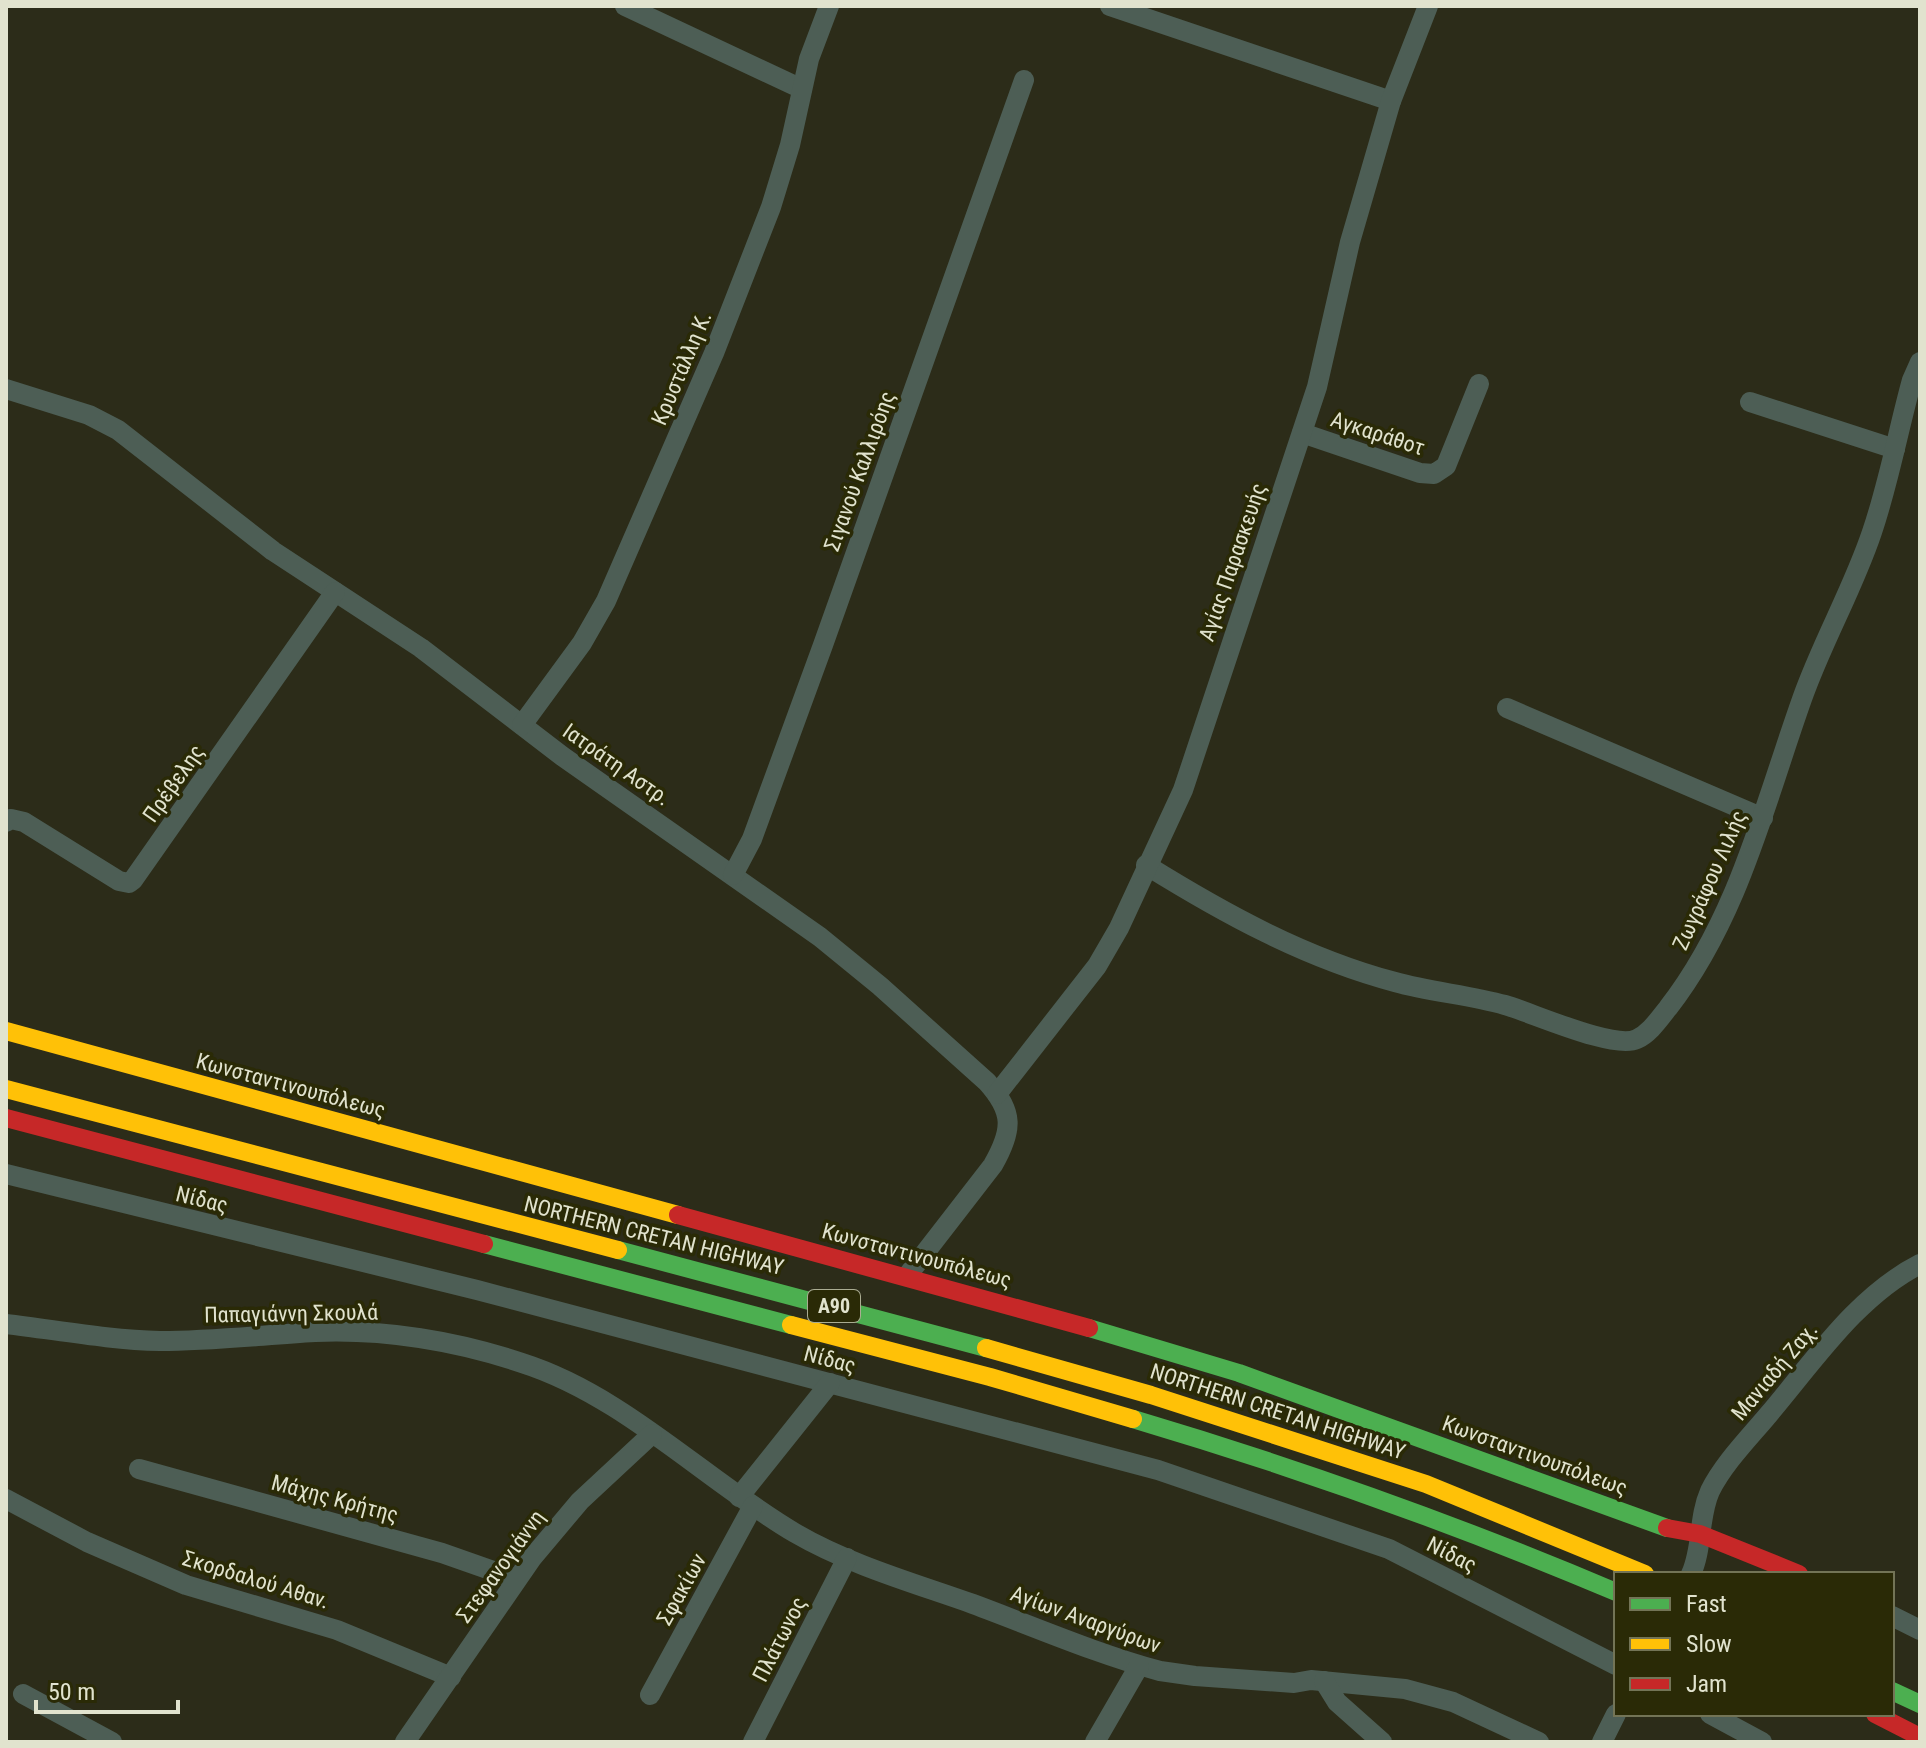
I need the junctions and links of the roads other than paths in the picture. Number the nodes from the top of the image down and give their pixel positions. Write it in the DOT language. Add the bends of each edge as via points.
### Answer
graph roads {
  1 [pos="625,6"];
  2 [pos="829,6"];
  3 [pos="1110,6"];
  4 [pos="1428,6"];
  5 [pos="1024,80"];
  6 [pos="802,89"];
  7 [pos="1391,101"];
  8 [pos="1920,362"];
  9 [pos="1479,384"];
  10 [pos="6,389"];
  11 [pos="1750,402"];
  12 [pos="1302,433"];
  13 [pos="1895,449"];
  14 [pos="335,592"];
  15 [pos="1507,708"];
  16 [pos="522,725"];
  17 [pos="1763,818"];
  18 [pos="6,822"];
  19 [pos="1146,865"];
  20 [pos="733,875"];
  21 [pos="6,1031"];
  22 [pos="6,1089"];
  23 [pos="997,1094"];
  24 [pos="6,1118"];
  25 [pos="6,1174"];
  26 [pos="1920,1264"];
  27 [pos="907,1276"];
  28 [pos="6,1324"];
  29 [pos="830,1383"];
  30 [pos="652,1434"];
  31 [pos="139,1469"];
  32 [pos="6,1499"];
  33 [pos="746,1502"];
  34 [pos="1700,1534"];
  35 [pos="847,1558"];
  36 [pos="1640,1572"];
  37 [pos="1692,1572"];
  38 [pos="1794,1572"];
  39 [pos="516,1579"];
  40 [pos="1614,1591"];
  41 [pos="1894,1617"];
  42 [pos="1920,1630"];
  43 [pos="1614,1664"];
  44 [pos="1139,1666"];
  45 [pos="451,1677"];
  46 [pos="1324,1681"];
  47 [pos="1894,1692"];
  48 [pos="23,1694"];
  49 [pos="650,1695"];
  50 [pos="1920,1704"];
  51 [pos="1615,1716"];
  52 [pos="1714,1716"];
  53 [pos="1879,1716"];
  54 [pos="1920,1737"];
  55 [pos="112,1742"];
  56 [pos="405,1742"];
  57 [pos="753,1742"];
  58 [pos="1095,1742"];
  59 [pos="1382,1742"];
  60 [pos="1539,1742"];
  61 [pos="1602,1742"];
  62 [pos="1762,1742"];
  1 -- 6 [label="street"];
  2 -- 6 [label="street, Κρυστάλλη Κ."];
  3 -- 7 [label="street"];
  4 -- 7 [label="street, Αγίας Παρασκευής"];
  5 -- 20 [label="street, Σιγανού Καλλιρόης" via="752,839"];
  6 -- 16 [label="street, Κρυστάλλη Κ." via="790,145 753,256 623,565 582,643"];
  7 -- 12 [label="street, Αγίας Παρασκευής"];
  8 -- 13 [label="street, Ζωγράφου Λιλής"];
  9 -- 12 [label="street, Αγκαράθοτ" via="1446,466 1434,474"];
  10 -- 14 [label="street, Ιατράτη Αστρ." via="89,415 118,430"];
  11 -- 13 [label="street"];
  12 -- 19 [label="street, Αγίας Παρασκευής" via="1183,790"];
  13 -- 17 [label="street, Ζωγράφου Λιλής" via="1873,531 1815,664"];
  14 -- 16 [label="street, Ιατράτη Αστρ." via="421,648"];
  14 -- 18 [label="street, Πρέβελης" via="129,883 112,878 24,822"];
  15 -- 17 [label="street"];
  16 -- 20 [label="street, Ιατράτη Αστρ."];
  17 -- 19 [label="street, Ζωγράφου Λιλής" via="1699,965 1650,1029 1628,1042 1504,1005 1347,968 1239,921"];
  19 -- 23 [label="street, Αγίας Παρασκευής" via="1097,966"];
  20 -- 23 [label="street, Ιατράτη Αστρ." via="858,968"];
  21 -- 27 [label="main road, Κωνσταντινουπόλεως"];
  22 -- 36 [label="main road, NORTHERN CRETAN HIGHWAY / Α90" via="892,1321 1151,1395 1426,1484"];
  23 -- 27 [label="street" via="1009,1113 1001,1151"];
  24 -- 40 [label="main road, Α90" via="990,1377 1264,1459"];
  25 -- 29 [label="street, Νίδας"];
  26 -- 34 [label="street, Μανιαδή Ζαχ." via="1847,1320 1730,1461 1711,1491"];
  27 -- 34 [label="main road, Κωνσταντινουπόλεως" via="1239,1373 1657,1526"];
  28 -- 30 [label="street, Παπαγιάννη Σκουλά" via="141,1340 316,1332 425,1340 546,1372"];
  29 -- 33 [label="street, Σφακίων"];
  29 -- 43 [label="street, Νίδας" via="1158,1470 1389,1549"];
  30 -- 33 [label="street, Αγίων Αναργύρων"];
  30 -- 39 [label="street, Στεφανογιάννη" via="580,1501"];
  31 -- 39 [label="street, Μάχης Κρήτης" via="442,1553"];
  32 -- 45 [label="street, Σκορδαλού Αθαν." via="186,1585 309,1620"];
  33 -- 35 [label="street, Αγίων Αναργύρων"];
  33 -- 49 [label="street, Σφακίων"];
  34 -- 37 [label="street, Μανιαδή Ζαχ."];
  34 -- 38 [label="main road, Κωνσταντινουπόλεως"];
  35 -- 44 [label="street, Αγίων Αναργύρων"];
  35 -- 57 [label="street, Πλάτωνος"];
  39 -- 45 [label="street, Στεφανογιάννη"];
  41 -- 42 [label="street"];
  44 -- 46 [label="street, Αγίων Αναργύρων" via="1195,1676"];
  44 -- 58 [label="street"];
  45 -- 56 [label="street, Στεφανογιάννη"];
  46 -- 59 [label="street" via="1337,1702"];
  46 -- 60 [label="street, Αγίων Αναργύρων" via="1429,1694"];
  47 -- 50 [label="main road"];
  48 -- 55 [label="street"];
  51 -- 61 [label="street"];
  52 -- 62 [label="street"];
  53 -- 54 [label="main road"];
}
